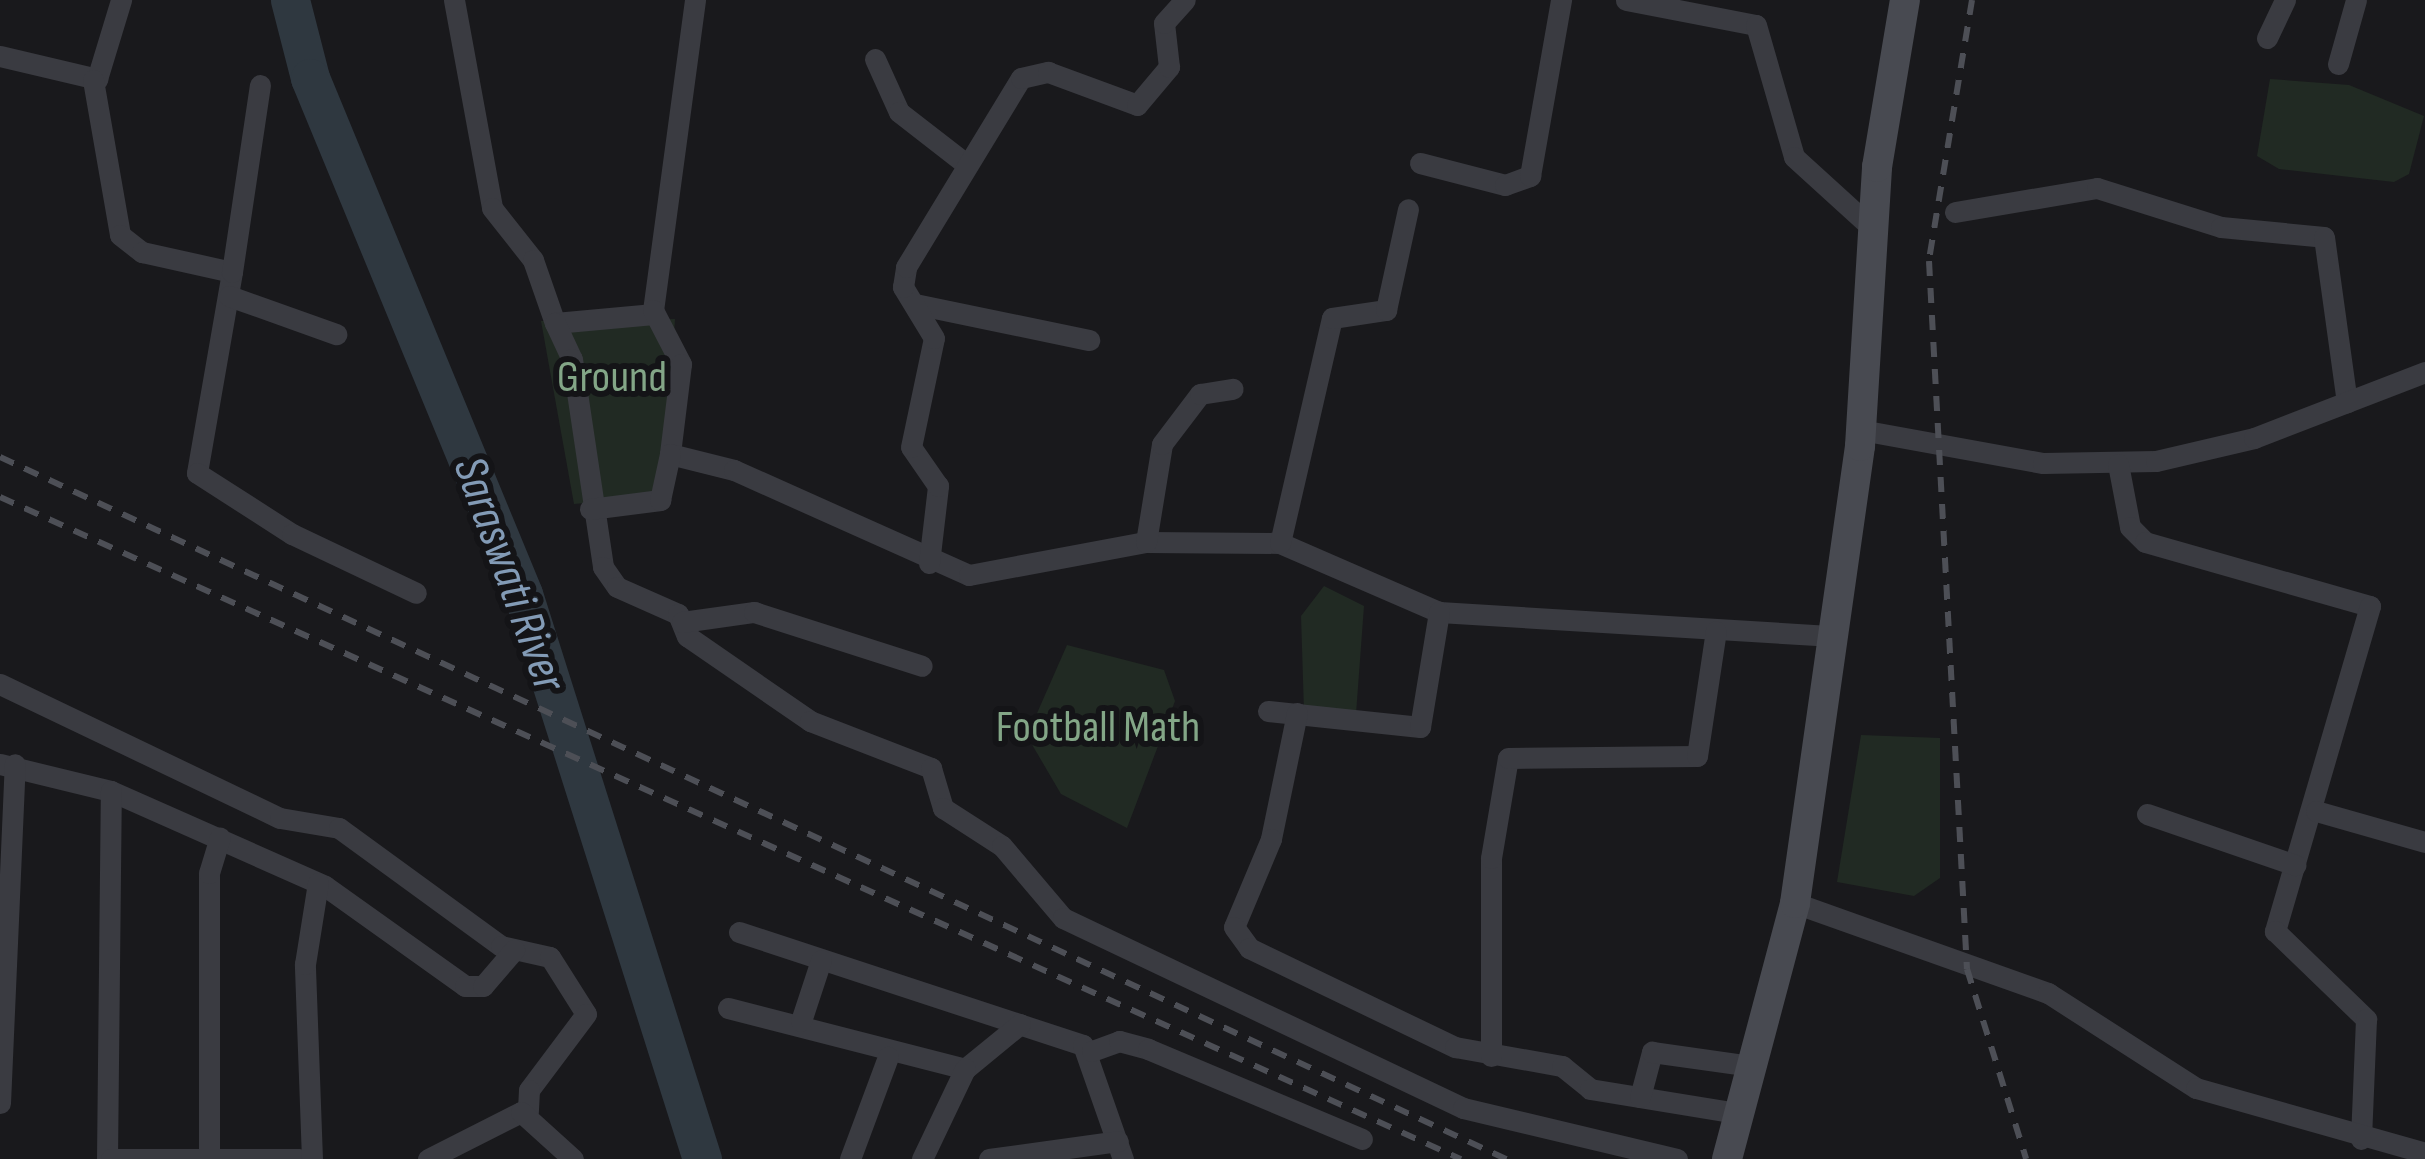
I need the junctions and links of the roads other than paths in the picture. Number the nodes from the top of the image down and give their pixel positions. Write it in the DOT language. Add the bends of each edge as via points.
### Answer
graph roads {
  1 [pos="121,0"];
  2 [pos="454,0"];
  3 [pos="695,0"];
  4 [pos="1185,0"];
  5 [pos="1562,0"];
  6 [pos="1626,0"];
  7 [pos="1905,0"];
  8 [pos="2285,0"];
  9 [pos="2356,0"];
  10 [pos="2266,38"];
  11 [pos="0,56"];
  12 [pos="875,59"];
  13 [pos="2338,64"];
  14 [pos="93,80"];
  15 [pos="260,85"];
  16 [pos="966,164"];
  17 [pos="1420,164"];
  18 [pos="1408,209"];
  19 [pos="1955,212"];
  20 [pos="1874,229"];
  21 [pos="232,272"];
  22 [pos="229,296"];
  23 [pos="915,304"];
  24 [pos="654,314"];
  25 [pos="555,322"];
  26 [pos="336,334"];
  27 [pos="1089,340"];
  28 [pos="2425,372"];
  29 [pos="1233,388"];
  30 [pos="2347,402"];
  31 [pos="1861,430"];
  32 [pos="670,454"];
  33 [pos="2118,464"];
  34 [pos="590,509"];
  35 [pos="1146,542"];
  36 [pos="1280,542"];
  37 [pos="928,563"];
  38 [pos="416,593"];
  39 [pos="1439,612"];
  40 [pos="682,622"];
  41 [pos="1716,632"];
  42 [pos="1829,636"];
  43 [pos="922,666"];
  44 [pos="0,684"];
  45 [pos="1268,711"];
  46 [pos="1298,713"];
  47 [pos="8,764"];
  48 [pos="111,791"];
  49 [pos="2316,811"];
  50 [pos="2147,814"];
  51 [pos="220,838"];
  52 [pos="2425,842"];
  53 [pos="2295,865"];
  54 [pos="318,883"];
  55 [pos="1795,903"];
  56 [pos="739,932"];
  57 [pos="6,936"];
  58 [pos="514,950"];
  59 [pos="821,959"];
  60 [pos="728,1009"];
  61 [pos="801,1021"];
  62 [pos="1020,1024"];
  63 [pos="1092,1051"];
  64 [pos="1492,1056"];
  65 [pos="888,1057"];
  66 [pos="1745,1065"];
  67 [pos="965,1069"];
  68 [pos="1640,1097"];
  69 [pos="0,1103"];
  70 [pos="528,1112"];
  71 [pos="1736,1113"];
  72 [pos="1362,1139"];
  73 [pos="2361,1139"];
  74 [pos="1120,1150"];
  75 [pos="2425,1153"];
  76 [pos="208,1156"];
  77 [pos="109,1159"];
  78 [pos="299,1159"];
  79 [pos="312,1159"];
  80 [pos="428,1159"];
  81 [pos="573,1159"];
  82 [pos="850,1159"];
  83 [pos="922,1159"];
  84 [pos="989,1159"];
  85 [pos="1677,1159"];
  86 [pos="1727,1159"];
  1 -- 14 [label="street" via="111,54"];
  2 -- 25 [label="street" via="492,208 532,260"];
  3 -- 24 [label="street"];
  4 -- 16 [label="street" via="1164,23 1169,67 1147,98 1125,106 1034,69"];
  5 -- 17 [label="street" via="1530,176 1505,185"];
  6 -- 20 [label="street" via="1756,25 1794,157"];
  7 -- 20 [label="main road"];
  8 -- 10 [label="street"];
  9 -- 13 [label="street"];
  11 -- 14 [label="street"];
  12 -- 16 [label="street" via="898,112"];
  14 -- 21 [label="street" via="124,241"];
  15 -- 21 [label="street"];
  16 -- 23 [label="street" via="907,267"];
  18 -- 36 [label="street" via="1386,310 1332,318"];
  19 -- 30 [label="street" via="2097,188 2221,227 2324,237"];
  20 -- 31 [label="main road"];
  21 -- 22 [label="street"];
  22 -- 26 [label="street"];
  22 -- 38 [label="street" via="197,473 292,534"];
  23 -- 27 [label="street"];
  23 -- 37 [label="street" via="935,347 911,447 939,491"];
  24 -- 25 [label="street"];
  24 -- 32 [label="street" via="681,364"];
  25 -- 34 [label="street" via="572,359"];
  28 -- 30 [label="street"];
  29 -- 35 [label="street" via="1200,394 1162,443"];
  30 -- 33 [label="street" via="2254,438"];
  31 -- 33 [label="street" via="2044,464"];
  31 -- 42 [label="main road"];
  32 -- 34 [label="street" via="663,498"];
  32 -- 37 [label="street" via="734,470"];
  33 -- 49 [label="street" via="2131,527 2145,542 2370,606"];
  34 -- 40 [label="street" via="610,580"];
  35 -- 36 [label="street"];
  35 -- 37 [label="street" via="986,577"];
  36 -- 39 [label="street"];
  39 -- 41 [label="street"];
  39 -- 46 [label="street" via="1420,727"];
  40 -- 43 [label="street" via="754,612"];
  40 -- 85 [label="street" via="809,721 931,769 943,808 1002,846 1063,918 1463,1108"];
  41 -- 42 [label="street"];
  41 -- 64 [label="street" via="1697,756 1508,758 1490,874"];
  42 -- 55 [label="main road"];
  44 -- 58 [label="street" via="280,818 339,828"];
  45 -- 46 [label="street"];
  46 -- 64 [label="street" via="1238,938 1391,1021"];
  47 -- 48 [label="street"];
  47 -- 57 [label="street"];
  48 -- 51 [label="street"];
  48 -- 77 [label="street"];
  49 -- 52 [label="street"];
  49 -- 53 [label="street"];
  50 -- 53 [label="street"];
  51 -- 54 [label="street"];
  51 -- 76 [label="street" via="208,873"];
  53 -- 73 [label="street" via="2275,931 2366,1019"];
  54 -- 58 [label="street" via="465,986 483,986"];
  54 -- 79 [label="street" via="305,964"];
  55 -- 66 [label="main road"];
  55 -- 73 [label="street" via="2048,992 2195,1088"];
  56 -- 59 [label="street"];
  57 -- 69 [label="street"];
  58 -- 70 [label="street" via="550,957 586,1014 529,1090"];
  59 -- 61 [label="street"];
  59 -- 62 [label="street"];
  60 -- 61 [label="street"];
  61 -- 65 [label="street"];
  62 -- 63 [label="street"];
  62 -- 67 [label="street"];
  63 -- 72 [label="street" via="1119,1041 1148,1049"];
  63 -- 74 [label="street"];
  64 -- 68 [label="street" via="1562,1066 1586,1087"];
  65 -- 67 [label="street"];
  65 -- 82 [label="street"];
  66 -- 68 [label="street" via="1652,1052"];
  66 -- 71 [label="main road"];
  67 -- 83 [label="street"];
  68 -- 71 [label="street"];
  70 -- 80 [label="street"];
  70 -- 81 [label="street"];
  71 -- 86 [label="main road"];
  73 -- 75 [label="street"];
  74 -- 84 [label="street"];
  76 -- 77 [label="street"];
  76 -- 78 [label="street"];
}
